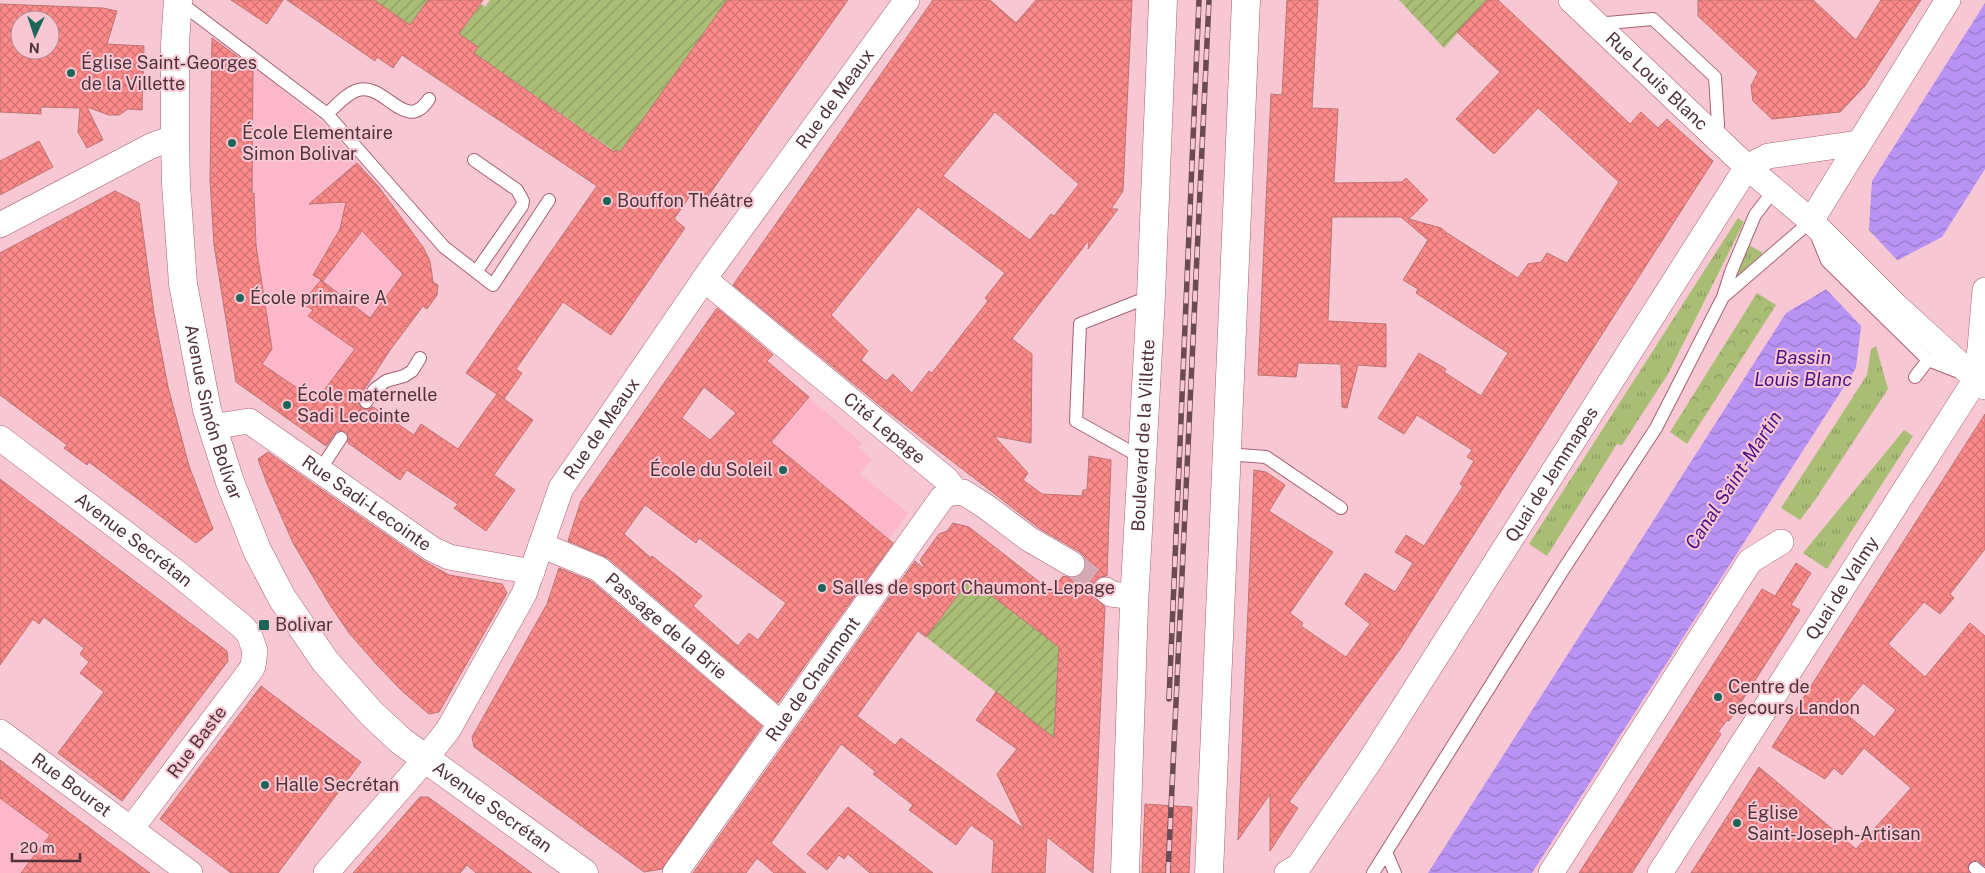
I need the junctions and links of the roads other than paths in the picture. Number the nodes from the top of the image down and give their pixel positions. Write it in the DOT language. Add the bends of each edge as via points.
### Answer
graph roads {
  1 [pos="178,0"];
  2 [pos="907,0"];
  3 [pos="1163,0"];
  4 [pos="1246,0"];
  5 [pos="1571,0"];
  6 [pos="1948,0"];
  7 [pos="1596,24"];
  8 [pos="429,100"];
  9 [pos="327,114"];
  10 [pos="175,137"];
  11 [pos="1716,137"];
  12 [pos="1858,143"];
  13 [pos="474,160"];
  14 [pos="1747,167"];
  15 [pos="1774,190"];
  16 [pos="549,200"];
  17 [pos="1811,221"];
  18 [pos="0,225"];
  19 [pos="476,272"];
  20 [pos="704,279"];
  21 [pos="1985,290"];
  22 [pos="1151,296"];
  23 [pos="1723,297"];
  24 [pos="1889,309"];
  25 [pos="420,358"];
  26 [pos="1928,360"];
  27 [pos="1915,377"];
  28 [pos="1980,383"];
  29 [pos="366,402"];
  30 [pos="212,427"];
  31 [pos="0,438"];
  32 [pos="341,438"];
  33 [pos="1226,454"];
  34 [pos="1142,458"];
  35 [pos="320,470"];
  36 [pos="956,492"];
  37 [pos="1341,508"];
  38 [pos="1781,542"];
  39 [pos="541,545"];
  40 [pos="1072,564"];
  41 [pos="532,572"];
  42 [pos="1106,590"];
  43 [pos="1135,597"];
  44 [pos="255,651"];
  45 [pos="781,724"];
  46 [pos="0,732"];
  47 [pos="425,758"];
  48 [pos="131,829"];
  49 [pos="1386,852"];
  50 [pos="190,873"];
  51 [pos="326,873"];
  52 [pos="584,873"];
  53 [pos="676,873"];
  54 [pos="1125,873"];
  55 [pos="1209,873"];
  56 [pos="1287,873"];
  57 [pos="1373,873"];
  58 [pos="1395,873"];
  59 [pos="1551,873"];
  60 [pos="1660,873"];
  1 -- 9 [label="lane"];
  1 -- 10 [label="main road, Avenue Simón Bolívar" via="174,44"];
  2 -- 20 [label="street, Rue de Meaux"];
  3 -- 22 [label="main road, Boulevard de la Villette"];
  4 -- 33 [label="main road"];
  5 -- 7 [label="street, Rue Louis Blanc"];
  6 -- 12 [label="street"];
  7 -- 11 [label="street, Rue Louis Blanc"];
  7 -- 11 [label="lane, Rue Louis Blanc" via="1653,18 1715,77"];
  8 -- 9 [label="lane" via="424,108 408,112 375,93 358,90"];
  9 -- 19 [label="lane" via="444,247"];
  10 -- 18 [label="street" via="151,146"];
  10 -- 30 [label="main road, Avenue Simón Bolívar" via="183,284"];
  11 -- 14 [label="street, Rue Louis Blanc"];
  12 -- 14 [label="street" via="1768,156"];
  12 -- 17 [label="street"];
  13 -- 19 [label="lane" via="517,190 523,201"];
  14 -- 15 [label="street, Rue Louis Blanc"];
  14 -- 56 [label="street, Quai de Jemmapes" via="1371,759 1299,866"];
  15 -- 17 [label="street, Rue Louis Blanc"];
  15 -- 23 [label="lane" via="1755,215"];
  16 -- 19 [label="lane" via="493,284"];
  17 -- 23 [label="lane"];
  17 -- 24 [label="street, Rue Louis Blanc" via="1832,254"];
  20 -- 36 [label="street, Cité Lepage" via="947,480"];
  20 -- 39 [label="street, Rue de Meaux" via="561,488"];
  21 -- 28 [label="street, Quai de Valmy"];
  22 -- 34 [label="main road, Boulevard de la Villette"];
  22 -- 34 [label="lane" via="1080,324 1076,420"];
  23 -- 49 [label="lane" via="1656,428"];
  24 -- 26 [label="lane"];
  24 -- 28 [label="street"];
  25 -- 29 [label="lane" via="412,371 386,381"];
  26 -- 27 [label="lane"];
  26 -- 28 [label="lane"];
  28 -- 60 [label="street, Quai de Valmy"];
  30 -- 35 [label="street, Rue Sadi-Lecointe" via="249,421"];
  30 -- 47 [label="main road, Avenue Simón Bolívar" via="257,550 282,598 325,661 350,690 401,741"];
  31 -- 44 [label="street, Avenue Secrétan" via="243,627"];
  32 -- 35 [label="lane"];
  33 -- 37 [label="lane" via="1266,457"];
  33 -- 55 [label="main road"];
  34 -- 43 [label="main road, Boulevard de la Villette"];
  35 -- 41 [label="street, Rue Sadi-Lecointe" via="432,549 449,556"];
  36 -- 40 [label="street, Cité Lepage" via="963,492 1029,539"];
  36 -- 45 [label="street, Rue de Chaumont" via="942,498"];
  38 -- 59 [label="street" via="1750,561"];
  39 -- 41 [label="street, Rue de Meaux"];
  39 -- 45 [label="street, Passage de la Brie" via="599,569"];
  41 -- 47 [label="street, Rue de Meaux" via="524,594 448,730"];
  42 -- 43 [label="street" via="1111,594"];
  43 -- 54 [label="main road, Boulevard de la Villette"];
  44 -- 48 [label="street, Rue Baste" via="248,674"];
  45 -- 53 [label="street, Rue de Chaumont"];
  46 -- 48 [label="street, Rue Bouret"];
  47 -- 51 [label="street, Rue de Meaux"];
  47 -- 52 [label="main road, Avenue Secrétan"];
  48 -- 50 [label="street, Rue Bouret"];
  49 -- 57 [label="lane"];
  49 -- 58 [label="lane"];
}
